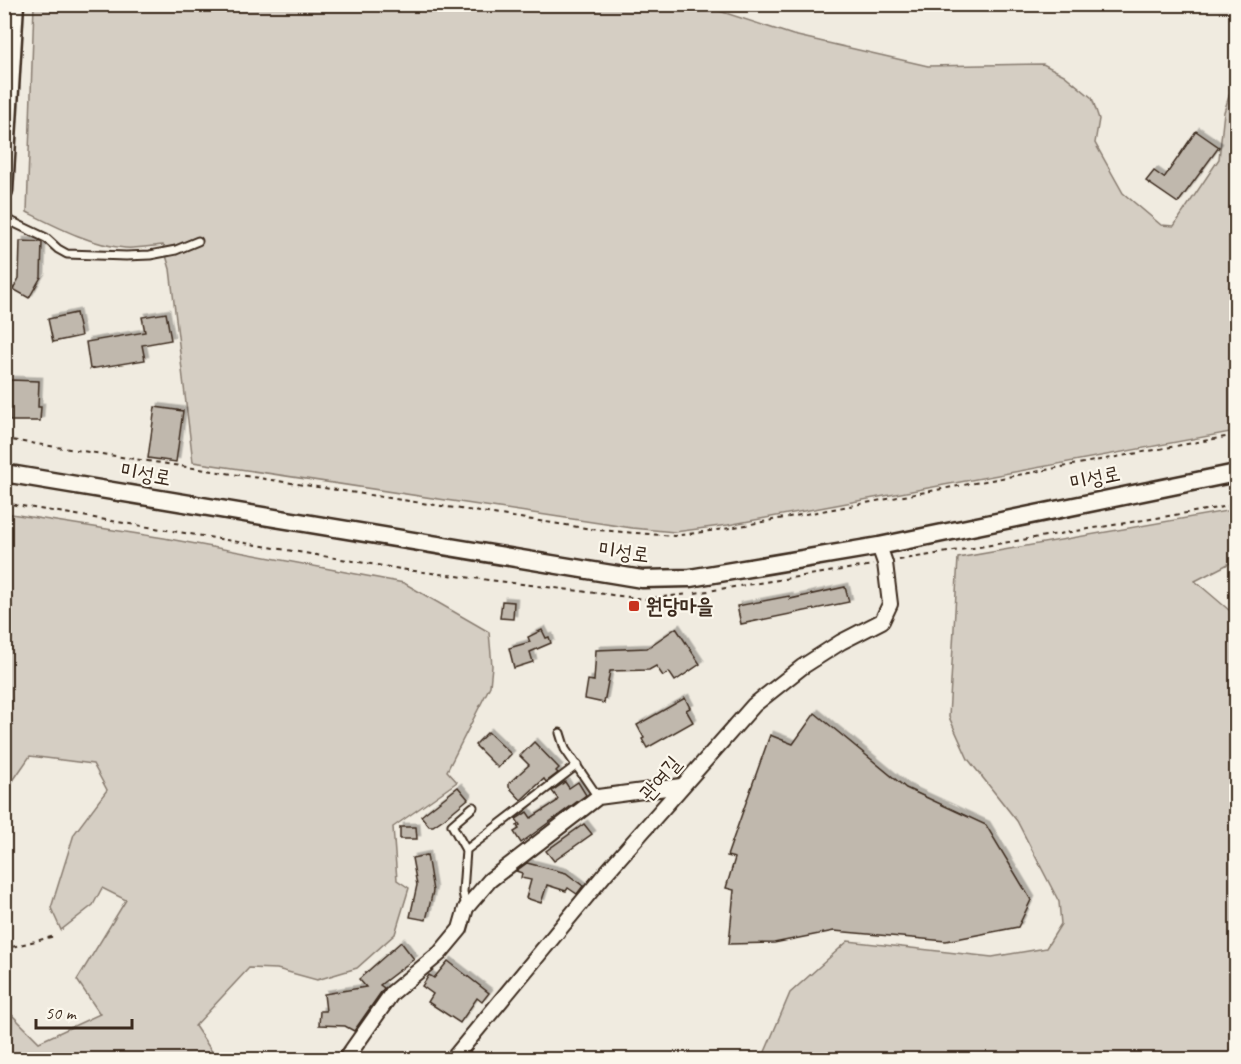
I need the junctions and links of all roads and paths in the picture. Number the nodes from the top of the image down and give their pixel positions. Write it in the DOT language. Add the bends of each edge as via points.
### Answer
graph roads {
  1 [pos="11,14"];
  2 [pos="4,191"];
  3 [pos="4,218"];
  4 [pos="198,241"];
  5 [pos="1236,435"];
  6 [pos="4,438"];
  7 [pos="4,473"];
  8 [pos="1236,473"];
  9 [pos="4,503"];
  10 [pos="1236,505"];
  11 [pos="879,546"];
  12 [pos="885,563"];
  13 [pos="560,733"];
  14 [pos="577,765"];
  15 [pos="681,786"];
  16 [pos="598,797"];
  17 [pos="473,807"];
  18 [pos="466,850"];
  19 [pos="466,908"];
  20 [pos="55,936"];
  21 [pos="4,949"];
  22 [pos="345,1059"];
  23 [pos="452,1059"];
  1 -- 2 [label="street"];
  3 -- 4 [label="lane" via="46,238 67,254 150,255"];
  5 -- 6 [label="path" via="674,536 598,530"];
  7 -- 11 [label="street, 미성로" via="642,579 690,578"];
  8 -- 11 [label="street, 미성로"];
  9 -- 12 [label="path" via="407,570 645,599"];
  10 -- 12 [label="path"];
  11 -- 12 [label="street, 관여길"];
  12 -- 15 [label="street, 관여길" via="890,604 882,621 802,667 754,705"];
  13 -- 14 [label="lane" via="565,749"];
  14 -- 16 [label="lane"];
  14 -- 18 [label="lane"];
  15 -- 16 [label="street"];
  15 -- 23 [label="street, 관여길"];
  16 -- 19 [label="street" via="490,880"];
  17 -- 18 [label="lane" via="452,825"];
  18 -- 19 [label="lane"];
  19 -- 22 [label="street" via="460,929 440,953 392,993"];
  20 -- 21 [label="path"];
}
